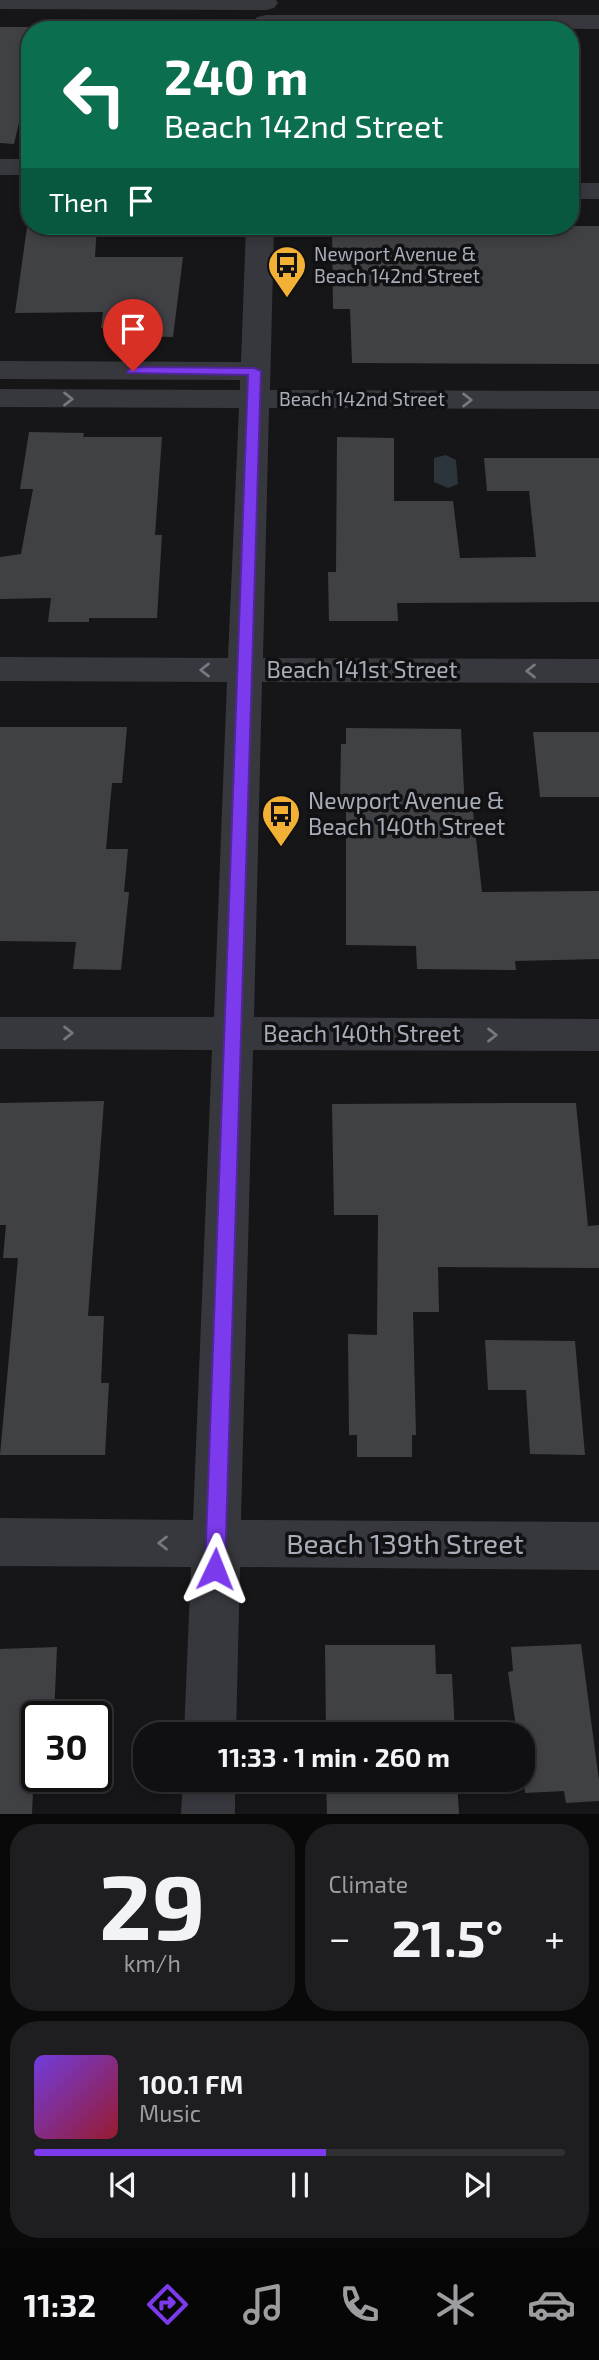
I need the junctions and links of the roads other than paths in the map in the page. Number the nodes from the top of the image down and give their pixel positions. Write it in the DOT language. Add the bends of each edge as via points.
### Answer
graph roads {
  1 [pos="0,2"];
  2 [pos="266,14"];
  3 [pos="557,21"];
  4 [pos="579,22"];
  5 [pos="599,22"];
  6 [pos="0,167"];
  7 [pos="21,167"];
  8 [pos="579,191"];
  9 [pos="599,191"];
  10 [pos="260,235"];
  11 [pos="0,370"];
  12 [pos="254,385"];
  13 [pos="0,398"];
  14 [pos="599,400"];
  15 [pos="0,669"];
  16 [pos="245,670"];
  17 [pos="599,671"];
  18 [pos="0,1033"];
  19 [pos="232,1033"];
  20 [pos="599,1035"];
  21 [pos="0,1542"];
  22 [pos="216,1543"];
  23 [pos="599,1546"];
  24 [pos="210,1722"];
  25 [pos="209,1792"];
  26 [pos="208,1814"];
  1 -- 2 [label="street"];
  2 -- 3 [label="street"];
  4 -- 5 [label="street"];
  6 -- 7 [label="street"];
  8 -- 9 [label="street"];
  10 -- 12 [label="street"];
  11 -- 12 [label="street, Beach 142nd Street"];
  13 -- 12 [label="street, Beach 142nd Street, one-way"];
  12 -- 14 [label="street, Beach 142nd Street, one-way"];
  12 -- 16 [label="street"];
  16 -- 15 [label="street, Beach 141st Street, one-way"];
  17 -- 16 [label="street, Beach 141st Street, one-way"];
  16 -- 19 [label="street"];
  18 -- 19 [label="street, Beach 140th Street, one-way"];
  19 -- 20 [label="street, Beach 140th Street, one-way"];
  19 -- 22 [label="street"];
  22 -- 21 [label="street, Beach 139th Street, one-way"];
  22 -- 23 [label="street, Beach 139th Street"];
  22 -- 24 [label="street"];
  25 -- 26 [label="street"];
}
